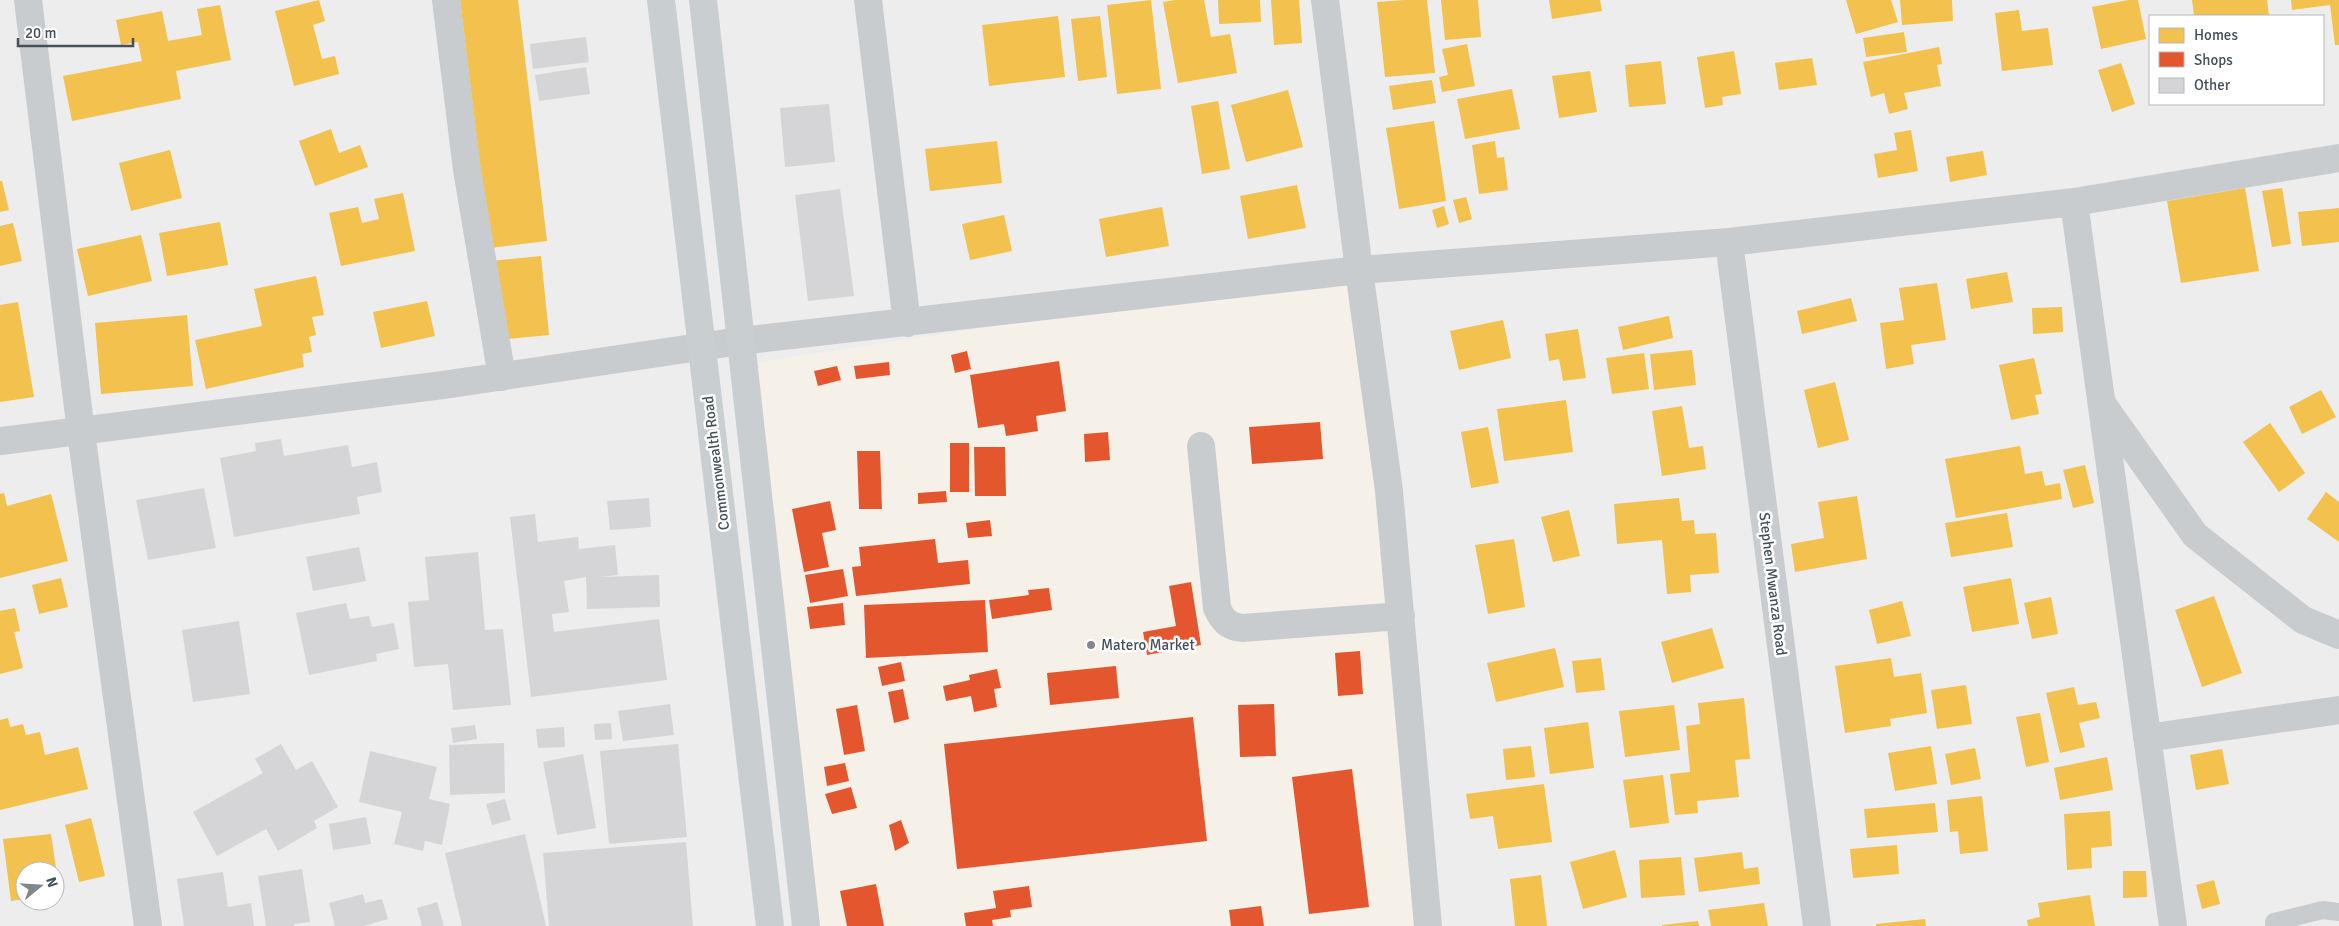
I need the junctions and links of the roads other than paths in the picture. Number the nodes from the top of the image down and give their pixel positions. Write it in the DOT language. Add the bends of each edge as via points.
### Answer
graph roads {
  1 [pos="28,0"];
  2 [pos="446,0"];
  3 [pos="661,0"];
  4 [pos="703,0"];
  5 [pos="868,0"];
  6 [pos="1325,0"];
  7 [pos="2339,158"];
  8 [pos="2074,202"];
  9 [pos="1729,242"];
  10 [pos="1359,270"];
  11 [pos="907,323"];
  12 [pos="740,342"];
  13 [pos="702,347"];
  14 [pos="502,377"];
  15 [pos="2101,401"];
  16 [pos="81,432"];
  17 [pos="0,441"];
  18 [pos="1201,446"];
  19 [pos="1401,616"];
  20 [pos="2339,635"];
  21 [pos="2339,710"];
  22 [pos="2147,738"];
  23 [pos="2339,912"];
  24 [pos="148,926"];
  25 [pos="770,926"];
  26 [pos="806,926"];
  27 [pos="1428,926"];
  28 [pos="1817,926"];
  29 [pos="2173,926"];
  30 [pos="2274,926"];
  1 -- 16 [label="street"];
  2 -- 14 [label="street" via="466,170"];
  3 -- 13 [label="main road, Commonwealth Road"];
  4 -- 12 [label="main road"];
  5 -- 11 [label="street"];
  6 -- 10 [label="street"];
  7 -- 8 [label="street"];
  8 -- 9 [label="street"];
  8 -- 15 [label="street"];
  9 -- 10 [label="street"];
  9 -- 28 [label="street, Stephen Mwanza Road"];
  10 -- 11 [label="street"];
  10 -- 19 [label="street" via="1390,491"];
  11 -- 12 [label="street"];
  12 -- 13 [label="street"];
  12 -- 26 [label="main road"];
  13 -- 14 [label="street"];
  13 -- 25 [label="main road, Commonwealth Road"];
  14 -- 16 [label="street"];
  15 -- 20 [label="street" via="2195,535 2303,620"];
  15 -- 22 [label="street"];
  16 -- 17 [label="street"];
  16 -- 24 [label="street"];
  18 -- 19 [label="street" via="1217,608 1229,626 1242,628"];
  19 -- 27 [label="street"];
  21 -- 22 [label="street"];
  22 -- 29 [label="street"];
  23 -- 30 [label="lane" via="2323,910 2274,922"];
}
